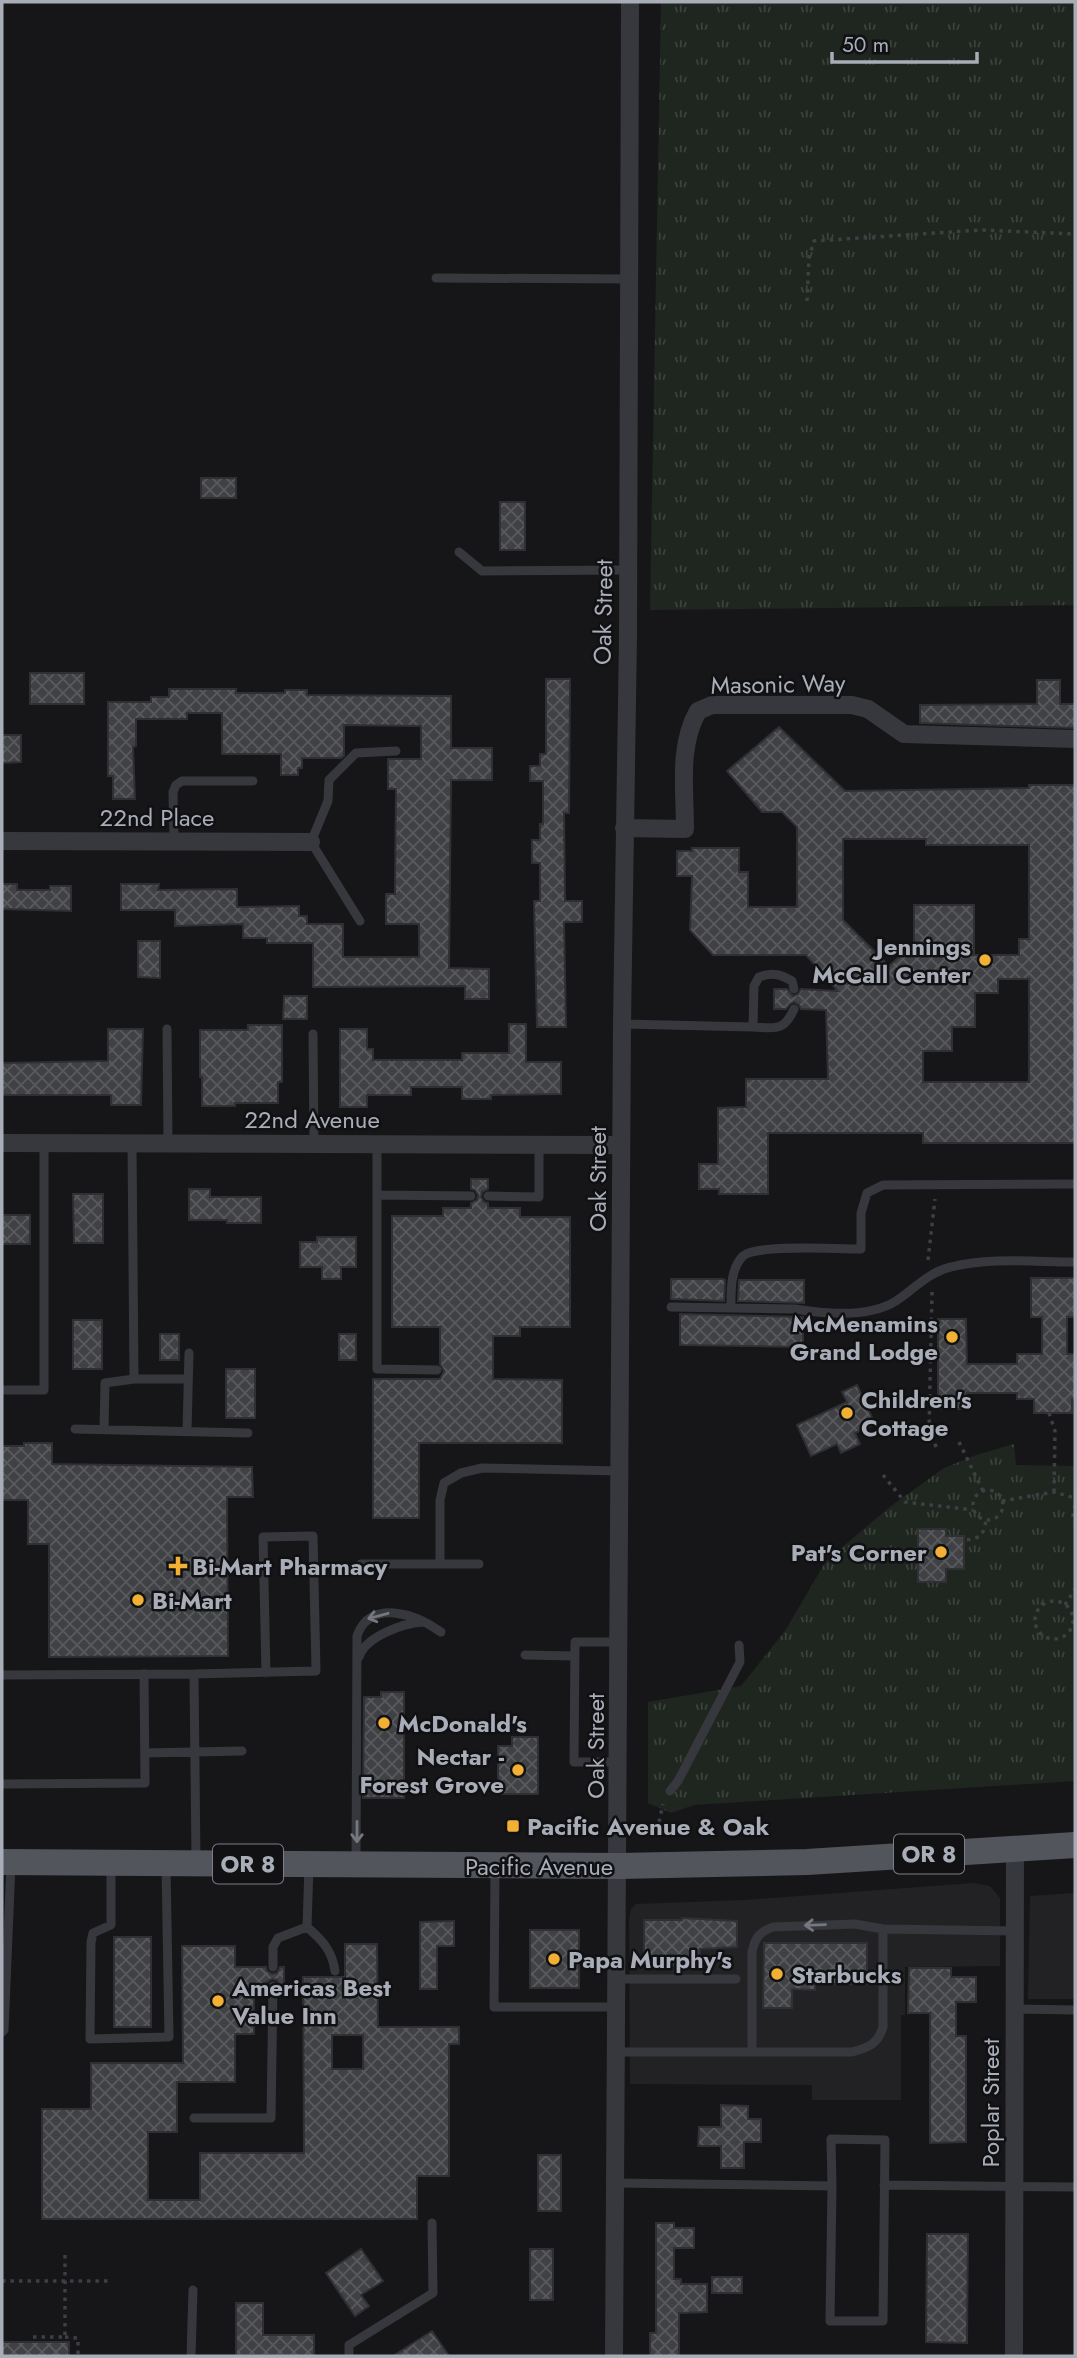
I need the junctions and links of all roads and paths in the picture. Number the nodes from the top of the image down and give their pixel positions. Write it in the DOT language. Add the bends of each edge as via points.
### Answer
graph roads {
  1 [pos="630,2"];
  2 [pos="1075,234"];
  3 [pos="436,278"];
  4 [pos="629,279"];
  5 [pos="807,301"];
  6 [pos="459,552"];
  7 [pos="628,570"];
  8 [pos="1075,739"];
  9 [pos="396,751"];
  10 [pos="253,781"];
  11 [pos="624,828"];
  12 [pos="2,841"];
  13 [pos="174,842"];
  14 [pos="311,842"];
  15 [pos="360,921"];
  16 [pos="794,989"];
  17 [pos="794,1009"];
  18 [pos="622,1024"];
  19 [pos="753,1027"];
  20 [pos="167,1029"];
  21 [pos="313,1034"];
  22 [pos="2,1143"];
  23 [pos="44,1143"];
  24 [pos="132,1143"];
  25 [pos="168,1143"];
  26 [pos="314,1144"];
  27 [pos="376,1144"];
  28 [pos="539,1145"];
  29 [pos="621,1145"];
  30 [pos="936,1184"];
  31 [pos="1075,1184"];
  32 [pos="376,1195"];
  33 [pos="471,1196"];
  34 [pos="488,1196"];
  35 [pos="1075,1262"];
  36 [pos="929,1276"];
  37 [pos="671,1307"];
  38 [pos="731,1308"];
  39 [pos="189,1353"];
  40 [pos="438,1370"];
  41 [pos="134,1379"];
  42 [pos="187,1379"];
  43 [pos="2,1390"];
  44 [pos="1049,1413"];
  45 [pos="75,1429"];
  46 [pos="104,1429"];
  47 [pos="187,1431"];
  48 [pos="248,1433"];
  49 [pos="959,1442"];
  50 [pos="937,1449"];
  51 [pos="620,1471"];
  52 [pos="883,1475"];
  53 [pos="983,1491"];
  54 [pos="1054,1492"];
  55 [pos="1075,1498"];
  56 [pos="1002,1501"];
  57 [pos="1075,1505"];
  58 [pos="973,1510"];
  59 [pos="986,1520"];
  60 [pos="1075,1523"];
  61 [pos="967,1540"];
  62 [pos="361,1564"];
  63 [pos="440,1564"];
  64 [pos="479,1564"];
  65 [pos="1075,1589"];
  66 [pos="1065,1605"];
  67 [pos="425,1622"];
  68 [pos="441,1632"];
  69 [pos="620,1642"];
  70 [pos="739,1645"];
  71 [pos="525,1655"];
  72 [pos="575,1656"];
  73 [pos="357,1664"];
  74 [pos="266,1672"];
  75 [pos="144,1674"];
  76 [pos="194,1674"];
  77 [pos="2,1675"];
  78 [pos="195,1752"];
  79 [pos="242,1752"];
  80 [pos="145,1754"];
  81 [pos="619,1762"];
  82 [pos="2,1784"];
  83 [pos="670,1791"];
  84 [pos="659,1822"];
  85 [pos="1075,1845"];
  86 [pos="1015,1849"];
  87 [pos="6,1862"];
  88 [pos="111,1863"];
  89 [pos="166,1863"];
  90 [pos="196,1863"];
  91 [pos="309,1864"];
  92 [pos="356,1864"];
  93 [pos="495,1866"];
  94 [pos="619,1866"];
  95 [pos="307,1927"];
  96 [pos="883,1928"];
  97 [pos="1015,1931"];
  98 [pos="273,1967"];
  99 [pos="335,1971"];
  100 [pos="618,1979"];
  101 [pos="736,1979"];
  102 [pos="272,1986"];
  103 [pos="618,2007"];
  104 [pos="1015,2010"];
  105 [pos="1075,2010"];
  106 [pos="2,2032"];
  107 [pos="617,2052"];
  108 [pos="752,2052"];
  109 [pos="194,2118"];
  110 [pos="616,2183"];
  111 [pos="884,2185"];
  112 [pos="832,2186"];
  113 [pos="1015,2187"];
  114 [pos="1075,2188"];
  115 [pos="432,2223"];
  116 [pos="65,2251"];
  117 [pos="2,2281"];
  118 [pos="65,2281"];
  119 [pos="111,2281"];
  120 [pos="193,2290"];
  121 [pos="33,2337"];
  122 [pos="65,2337"];
  123 [pos="78,2356"];
  124 [pos="191,2356"];
  125 [pos="349,2356"];
  126 [pos="614,2356"];
  127 [pos="1014,2356"];
  1 -- 4 [label="street, Oak Street"];
  2 -- 5 [label="path" via="981,230 814,241"];
  3 -- 4 [label="lane"];
  4 -- 7 [label="street, Oak Street"];
  6 -- 7 [label="lane" via="482,571"];
  7 -- 11 [label="street, Oak Street"];
  8 -- 11 [label="street, Masonic Way" via="904,734 868,709 852,705 712,705 698,710 687,736 685,829"];
  9 -- 14 [label="lane" via="356,753 329,780 328,801"];
  10 -- 13 [label="lane" via="182,781 176,785"];
  11 -- 18 [label="street, Oak Street"];
  12 -- 13 [label="street, 22nd Place"];
  13 -- 14 [label="street, 22nd Place"];
  14 -- 15 [label="lane"];
  16 -- 19 [label="lane" via="792,981 781,974 758,977"];
  17 -- 19 [label="lane" via="789,1021 779,1028"];
  18 -- 19 [label="lane"];
  18 -- 29 [label="street, Oak Street"];
  20 -- 25 [label="lane"];
  21 -- 26 [label="lane"];
  22 -- 23 [label="street, 22nd Avenue"];
  23 -- 24 [label="street, 22nd Avenue"];
  23 -- 43 [label="lane" via="44,1390"];
  24 -- 25 [label="street, 22nd Avenue"];
  24 -- 41 [label="lane"];
  25 -- 26 [label="street, 22nd Avenue"];
  26 -- 27 [label="street, 22nd Avenue"];
  27 -- 28 [label="street, 22nd Avenue"];
  27 -- 32 [label="lane"];
  28 -- 29 [label="street, 22nd Avenue"];
  28 -- 34 [label="lane" via="539,1197"];
  29 -- 51 [label="street, Oak Street"];
  30 -- 31 [label="lane"];
  30 -- 36 [label="path"];
  30 -- 38 [label="lane" via="883,1185 867,1192 861,1213 861,1248 761,1249 744,1255 734,1270"];
  32 -- 33 [label="lane"];
  32 -- 40 [label="lane" via="377,1368"];
  35 -- 36 [label="lane" via="977,1263"];
  36 -- 38 [label="lane" via="894,1303 869,1311"];
  36 -- 50 [label="path" via="929,1430"];
  37 -- 38 [label="lane"];
  39 -- 42 [label="lane"];
  41 -- 42 [label="lane"];
  41 -- 46 [label="lane" via="105,1384"];
  42 -- 47 [label="lane"];
  44 -- 54 [label="path" via="1055,1431"];
  45 -- 46 [label="lane"];
  46 -- 47 [label="lane"];
  47 -- 48 [label="lane"];
  49 -- 53 [label="path"];
  51 -- 63 [label="lane" via="482,1468 461,1473 444,1483 440,1500"];
  51 -- 69 [label="street, Oak Street"];
  52 -- 58 [label="path" via="905,1502"];
  53 -- 56 [label="path" via="995,1492"];
  53 -- 58 [label="path" via="974,1498"];
  54 -- 55 [label="path"];
  54 -- 56 [label="path"];
  56 -- 59 [label="path" via="997,1517"];
  57 -- 60 [label="path"];
  58 -- 59 [label="path"];
  59 -- 61 [label="path" via="984,1532"];
  62 -- 63 [label="lane"];
  63 -- 64 [label="lane"];
  65 -- 66 [label="path"];
  66 -- 66 [label="path" via="1050,1602 1038,1609 1035,1624 1043,1636 1058,1639 1070,1630 1073,1616"];
  67 -- 68 [label="lane"];
  67 -- 73 [label="lane" via="412,1623 365,1644"];
  67 -- 73 [label="lane, one-way" via="394,1613 373,1615 357,1636"];
  69 -- 72 [label="lane" via="575,1642"];
  69 -- 81 [label="street, Oak Street"];
  70 -- 83 [label="lane" via="740,1662 727,1690"];
  71 -- 72 [label="lane"];
  72 -- 81 [label="lane" via="573,1762"];
  73 -- 92 [label="lane, one-way"];
  74 -- 74 [label="lane" via="316,1671 313,1536 263,1536"];
  74 -- 76 [label="lane"];
  75 -- 76 [label="lane"];
  75 -- 77 [label="lane"];
  75 -- 80 [label="lane"];
  76 -- 78 [label="lane"];
  78 -- 79 [label="lane"];
  78 -- 80 [label="lane"];
  78 -- 90 [label="lane"];
  80 -- 82 [label="lane" via="145,1783"];
  81 -- 94 [label="street, Oak Street"];
  83 -- 84 [label="path"];
  85 -- 86 [label="main road, Pacific Avenue / OR 8"];
  86 -- 94 [label="main road, Pacific Avenue / OR 8" via="807,1862"];
  86 -- 97 [label="street, Poplar Street"];
  87 -- 88 [label="main road, Pacific Avenue / OR 8"];
  87 -- 106 [label="lane"];
  88 -- 89 [label="main road, Pacific Avenue / OR 8"];
  88 -- 89 [label="lane" via="111,1925 93,1933 91,1942 90,2039 169,2037"];
  89 -- 90 [label="main road, Pacific Avenue / OR 8"];
  90 -- 91 [label="main road, Pacific Avenue / OR 8"];
  91 -- 92 [label="main road, Pacific Avenue / OR 8"];
  91 -- 95 [label="lane"];
  92 -- 93 [label="main road, Pacific Avenue / OR 8"];
  93 -- 94 [label="main road, Pacific Avenue / OR 8"];
  93 -- 103 [label="lane" via="494,2007"];
  94 -- 100 [label="street, Oak Street"];
  95 -- 98 [label="lane" via="278,1938"];
  95 -- 99 [label="lane" via="326,1944"];
  96 -- 97 [label="lane"];
  96 -- 108 [label="lane" via="883,2027 872,2045 852,2052"];
  96 -- 108 [label="lane, one-way" via="855,1924 761,1931 752,1952"];
  97 -- 104 [label="street, Poplar Street"];
  100 -- 101 [label="lane"];
  100 -- 103 [label="street, Oak Street"];
  102 -- 109 [label="lane" via="271,2118"];
  103 -- 107 [label="street, Oak Street"];
  104 -- 105 [label="lane"];
  104 -- 113 [label="street, Poplar Street"];
  107 -- 108 [label="lane"];
  107 -- 110 [label="street, Oak Street"];
  110 -- 112 [label="lane"];
  110 -- 126 [label="street, Oak Street"];
  111 -- 112 [label="lane" via="885,2140 831,2139"];
  111 -- 112 [label="lane" via="883,2322 830,2321"];
  111 -- 113 [label="lane"];
  113 -- 114 [label="lane"];
  113 -- 127 [label="street, Poplar Street"];
  115 -- 125 [label="lane" via="433,2293 349,2345"];
  116 -- 118 [label="path"];
  117 -- 118 [label="path"];
  118 -- 119 [label="path"];
  118 -- 122 [label="path"];
  120 -- 124 [label="lane"];
  121 -- 122 [label="path"];
  122 -- 123 [label="path" via="78,2338"];
}
